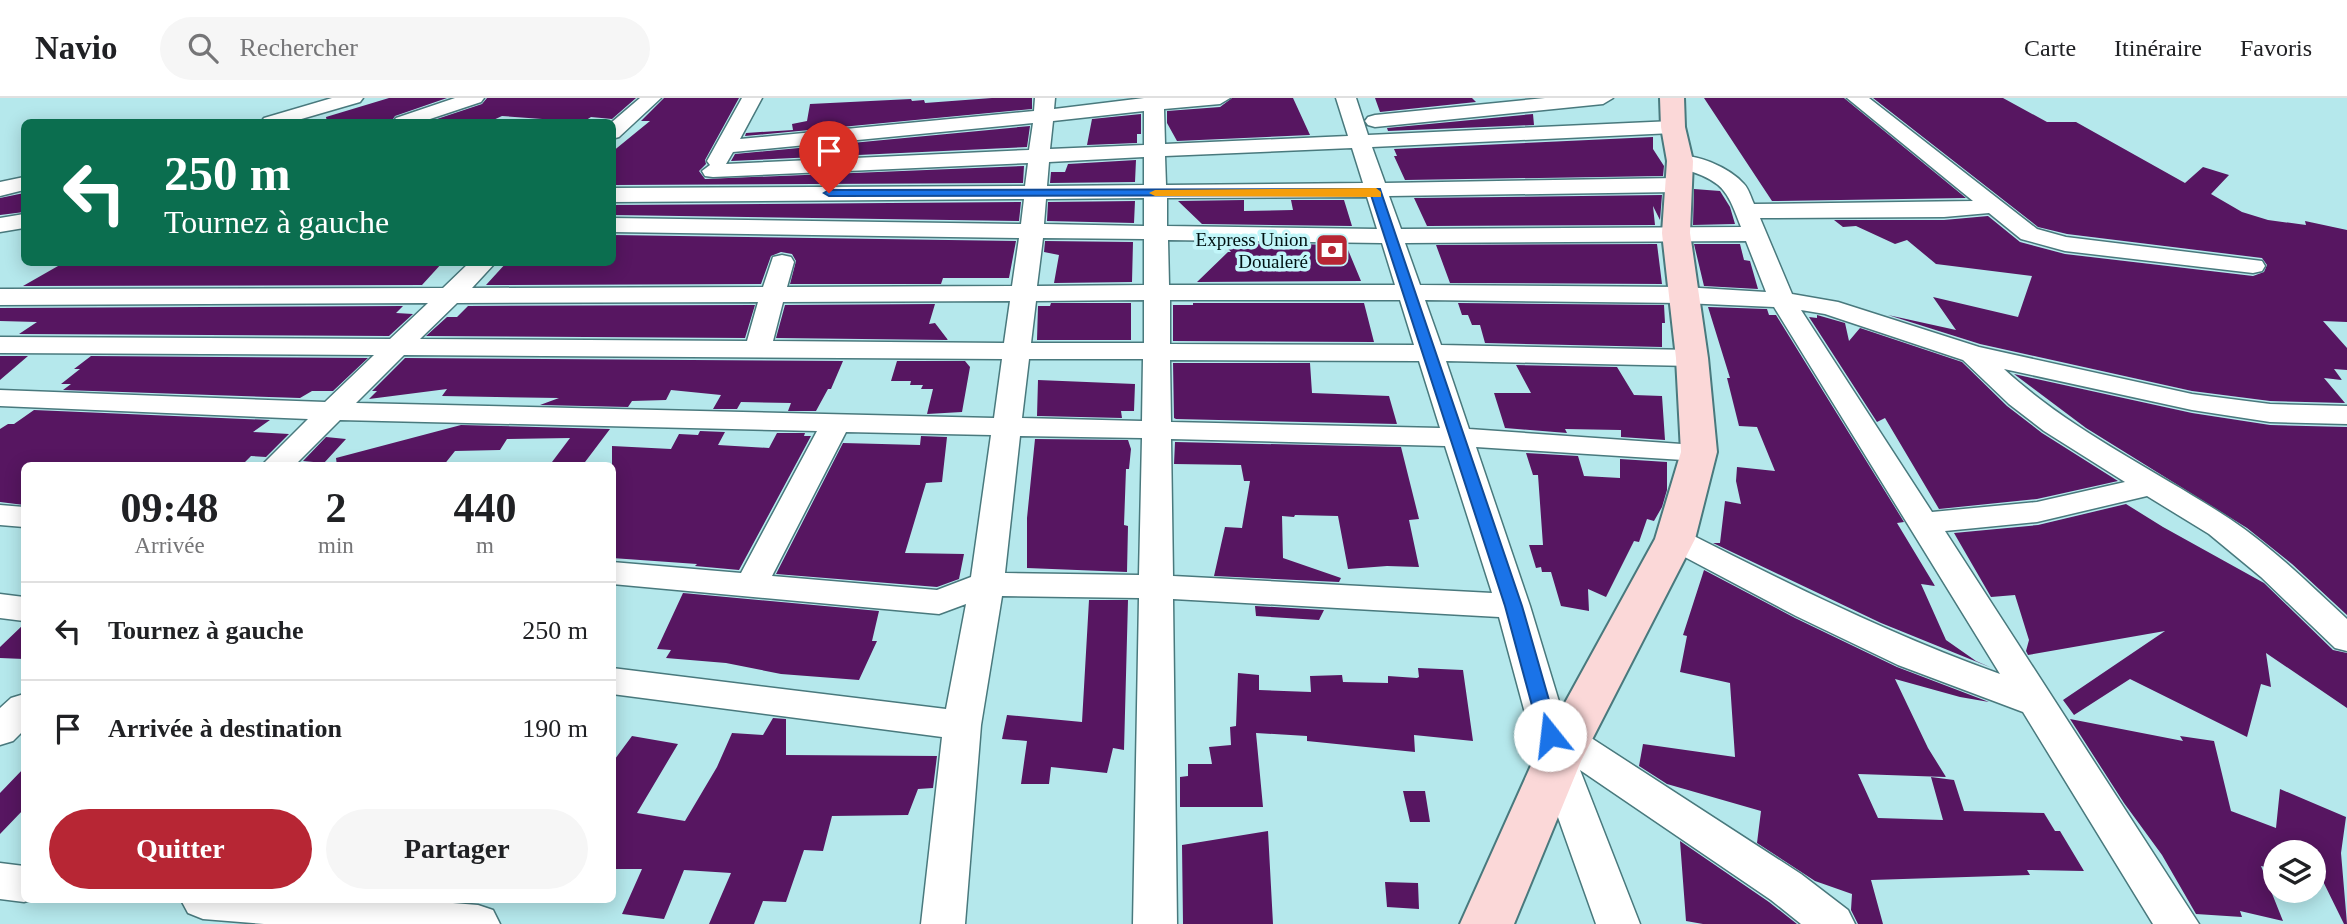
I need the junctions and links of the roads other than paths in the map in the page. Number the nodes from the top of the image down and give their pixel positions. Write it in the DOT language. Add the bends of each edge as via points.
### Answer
graph roads {
  1 [pos="353,98"];
  2 [pos="474,98"];
  3 [pos="651,98"];
  4 [pos="752,98"];
  5 [pos="1220,98"];
  6 [pos="1604,98"];
  7 [pos="1857,98"];
  8 [pos="1154,101"];
  9 [pos="1044,106"];
  10 [pos="1672,112"];
  11 [pos="281,119"];
  12 [pos="412,119"];
  13 [pos="1354,121"];
  14 [pos="616,130"];
  15 [pos="726,147"];
  16 [pos="1155,152"];
  17 [pos="1039,158"];
  18 [pos="712,171"];
  19 [pos="1679,173"];
  20 [pos="21,185"];
  21 [pos="0,189"];
  22 [pos="1036,191"];
  23 [pos="1376,192"];
  24 [pos="1156,193"];
  25 [pos="700,194"];
  26 [pos="616,195"];
  27 [pos="1993,206"];
  28 [pos="1750,222"];
  29 [pos="616,225"];
  30 [pos="684,226"];
  31 [pos="1032,230"];
  32 [pos="1157,231"];
  33 [pos="1676,233"];
  34 [pos="1391,236"];
  35 [pos="782,262"];
  36 [pos="480,266"];
  37 [pos="2253,266"];
  38 [pos="1410,292"];
  39 [pos="1024,294"];
  40 [pos="1157,294"];
  41 [pos="452,295"];
  42 [pos="772,295"];
  43 [pos="1683,295"];
  44 [pos="0,297"];
  45 [pos="1782,300"];
  46 [pos="0,345"];
  47 [pos="397,348"];
  48 [pos="757,351"];
  49 [pos="1017,352"];
  50 [pos="1157,352"];
  51 [pos="1430,353"];
  52 [pos="1972,354"];
  53 [pos="1692,358"];
  54 [pos="0,398"];
  55 [pos="333,411"];
  56 [pos="2347,415"];
  57 [pos="836,422"];
  58 [pos="1007,427"];
  59 [pos="1157,430"];
  60 [pos="1457,437"];
  61 [pos="1699,452"];
  62 [pos="280,462"];
  63 [pos="2149,485"];
  64 [pos="0,515"];
  65 [pos="21,517"];
  66 [pos="1922,522"];
  67 [pos="1675,539"];
  68 [pos="616,573"];
  69 [pos="987,584"];
  70 [pos="751,586"];
  71 [pos="1156,587"];
  72 [pos="0,606"];
  73 [pos="1513,606"];
  74 [pos="21,609"];
  75 [pos="2347,639"];
  76 [pos="616,682"];
  77 [pos="2036,702"];
  78 [pos="21,711"];
  79 [pos="962,725"];
  80 [pos="0,731"];
  81 [pos="1563,751"];
  82 [pos="0,881"];
  83 [pos="21,884"];
  84 [pos="237,903"];
  85 [pos="478,924"];
  86 [pos="943,924"];
  87 [pos="1155,924"];
  88 [pos="1487,924"];
  89 [pos="1618,924"];
  90 [pos="1833,924"];
  91 [pos="2177,924"];
  1 -- 11 [label="street"];
  2 -- 12 [label="street"];
  3 -- 14 [label="street"];
  4 -- 15 [label="street"];
  5 -- 8 [label="street"];
  6 -- 13 [label="street"];
  7 -- 27 [label="street"];
  8 -- 9 [label="street"];
  8 -- 16 [label="street"];
  9 -- 15 [label="street"];
  9 -- 17 [label="street"];
  10 -- 13 [label="street"];
  10 -- 19 [label="street"];
  13 -- 16 [label="street"];
  13 -- 23 [label="street"];
  15 -- 18 [label="street"];
  16 -- 17 [label="street"];
  16 -- 24 [label="street"];
  17 -- 18 [label="street"];
  17 -- 22 [label="street"];
  18 -- 25 [label="street"];
  19 -- 23 [label="street"];
  19 -- 28 [label="street" via="1722,176 1736,188"];
  19 -- 33 [label="street"];
  20 -- 21 [label="street"];
  22 -- 24 [label="street"];
  22 -- 25 [label="street"];
  22 -- 31 [label="street"];
  23 -- 24 [label="street"];
  23 -- 34 [label="street"];
  24 -- 32 [label="street"];
  25 -- 26 [label="street"];
  25 -- 30 [label="street"];
  27 -- 28 [label="street"];
  27 -- 37 [label="street" via="2042,239"];
  28 -- 33 [label="street"];
  28 -- 45 [label="street"];
  29 -- 30 [label="street"];
  30 -- 31 [label="street"];
  31 -- 32 [label="street"];
  31 -- 39 [label="street"];
  32 -- 34 [label="street"];
  32 -- 40 [label="street"];
  33 -- 34 [label="street"];
  33 -- 43 [label="street"];
  34 -- 38 [label="street"];
  35 -- 42 [label="street"];
  36 -- 41 [label="street"];
  38 -- 40 [label="street"];
  38 -- 43 [label="street"];
  38 -- 51 [label="street"];
  39 -- 40 [label="street"];
  39 -- 42 [label="street"];
  39 -- 49 [label="street"];
  40 -- 50 [label="street"];
  41 -- 42 [label="street"];
  41 -- 44 [label="street"];
  41 -- 47 [label="street"];
  42 -- 48 [label="street"];
  43 -- 45 [label="street"];
  43 -- 53 [label="street"];
  45 -- 52 [label="street" via="1829,307"];
  45 -- 66 [label="street"];
  46 -- 47 [label="street"];
  47 -- 48 [label="street"];
  47 -- 55 [label="street"];
  48 -- 49 [label="street"];
  49 -- 50 [label="street"];
  49 -- 58 [label="street"];
  50 -- 51 [label="street"];
  50 -- 59 [label="street"];
  51 -- 53 [label="street"];
  51 -- 60 [label="street"];
  52 -- 56 [label="street" via="2192,402 2270,413"];
  52 -- 63 [label="street" via="2054,425"];
  53 -- 61 [label="street"];
  54 -- 55 [label="street"];
  55 -- 57 [label="street"];
  55 -- 62 [label="street"];
  57 -- 58 [label="street"];
  57 -- 70 [label="street"];
  58 -- 59 [label="street"];
  58 -- 69 [label="street"];
  59 -- 60 [label="street"];
  59 -- 71 [label="street"];
  60 -- 61 [label="street"];
  60 -- 73 [label="street"];
  61 -- 67 [label="street"];
  63 -- 66 [label="street" via="2104,499 1998,518"];
  63 -- 75 [label="street" via="2220,527 2273,569"];
  64 -- 65 [label="street"];
  66 -- 77 [label="street"];
  67 -- 77 [label="street" via="1912,656"];
  67 -- 81 [label="street"];
  68 -- 70 [label="street"];
  69 -- 70 [label="street" via="939,602"];
  69 -- 71 [label="street"];
  69 -- 79 [label="street"];
  71 -- 73 [label="street"];
  71 -- 87 [label="street"];
  72 -- 74 [label="street"];
  73 -- 81 [label="street"];
  76 -- 79 [label="street"];
  77 -- 91 [label="street"];
  78 -- 80 [label="street"];
  79 -- 86 [label="street"];
  81 -- 88 [label="street"];
  81 -- 89 [label="street"];
  81 -- 90 [label="street" via="1786,887"];
  82 -- 83 [label="street"];
  84 -- 85 [label="street"];
}
